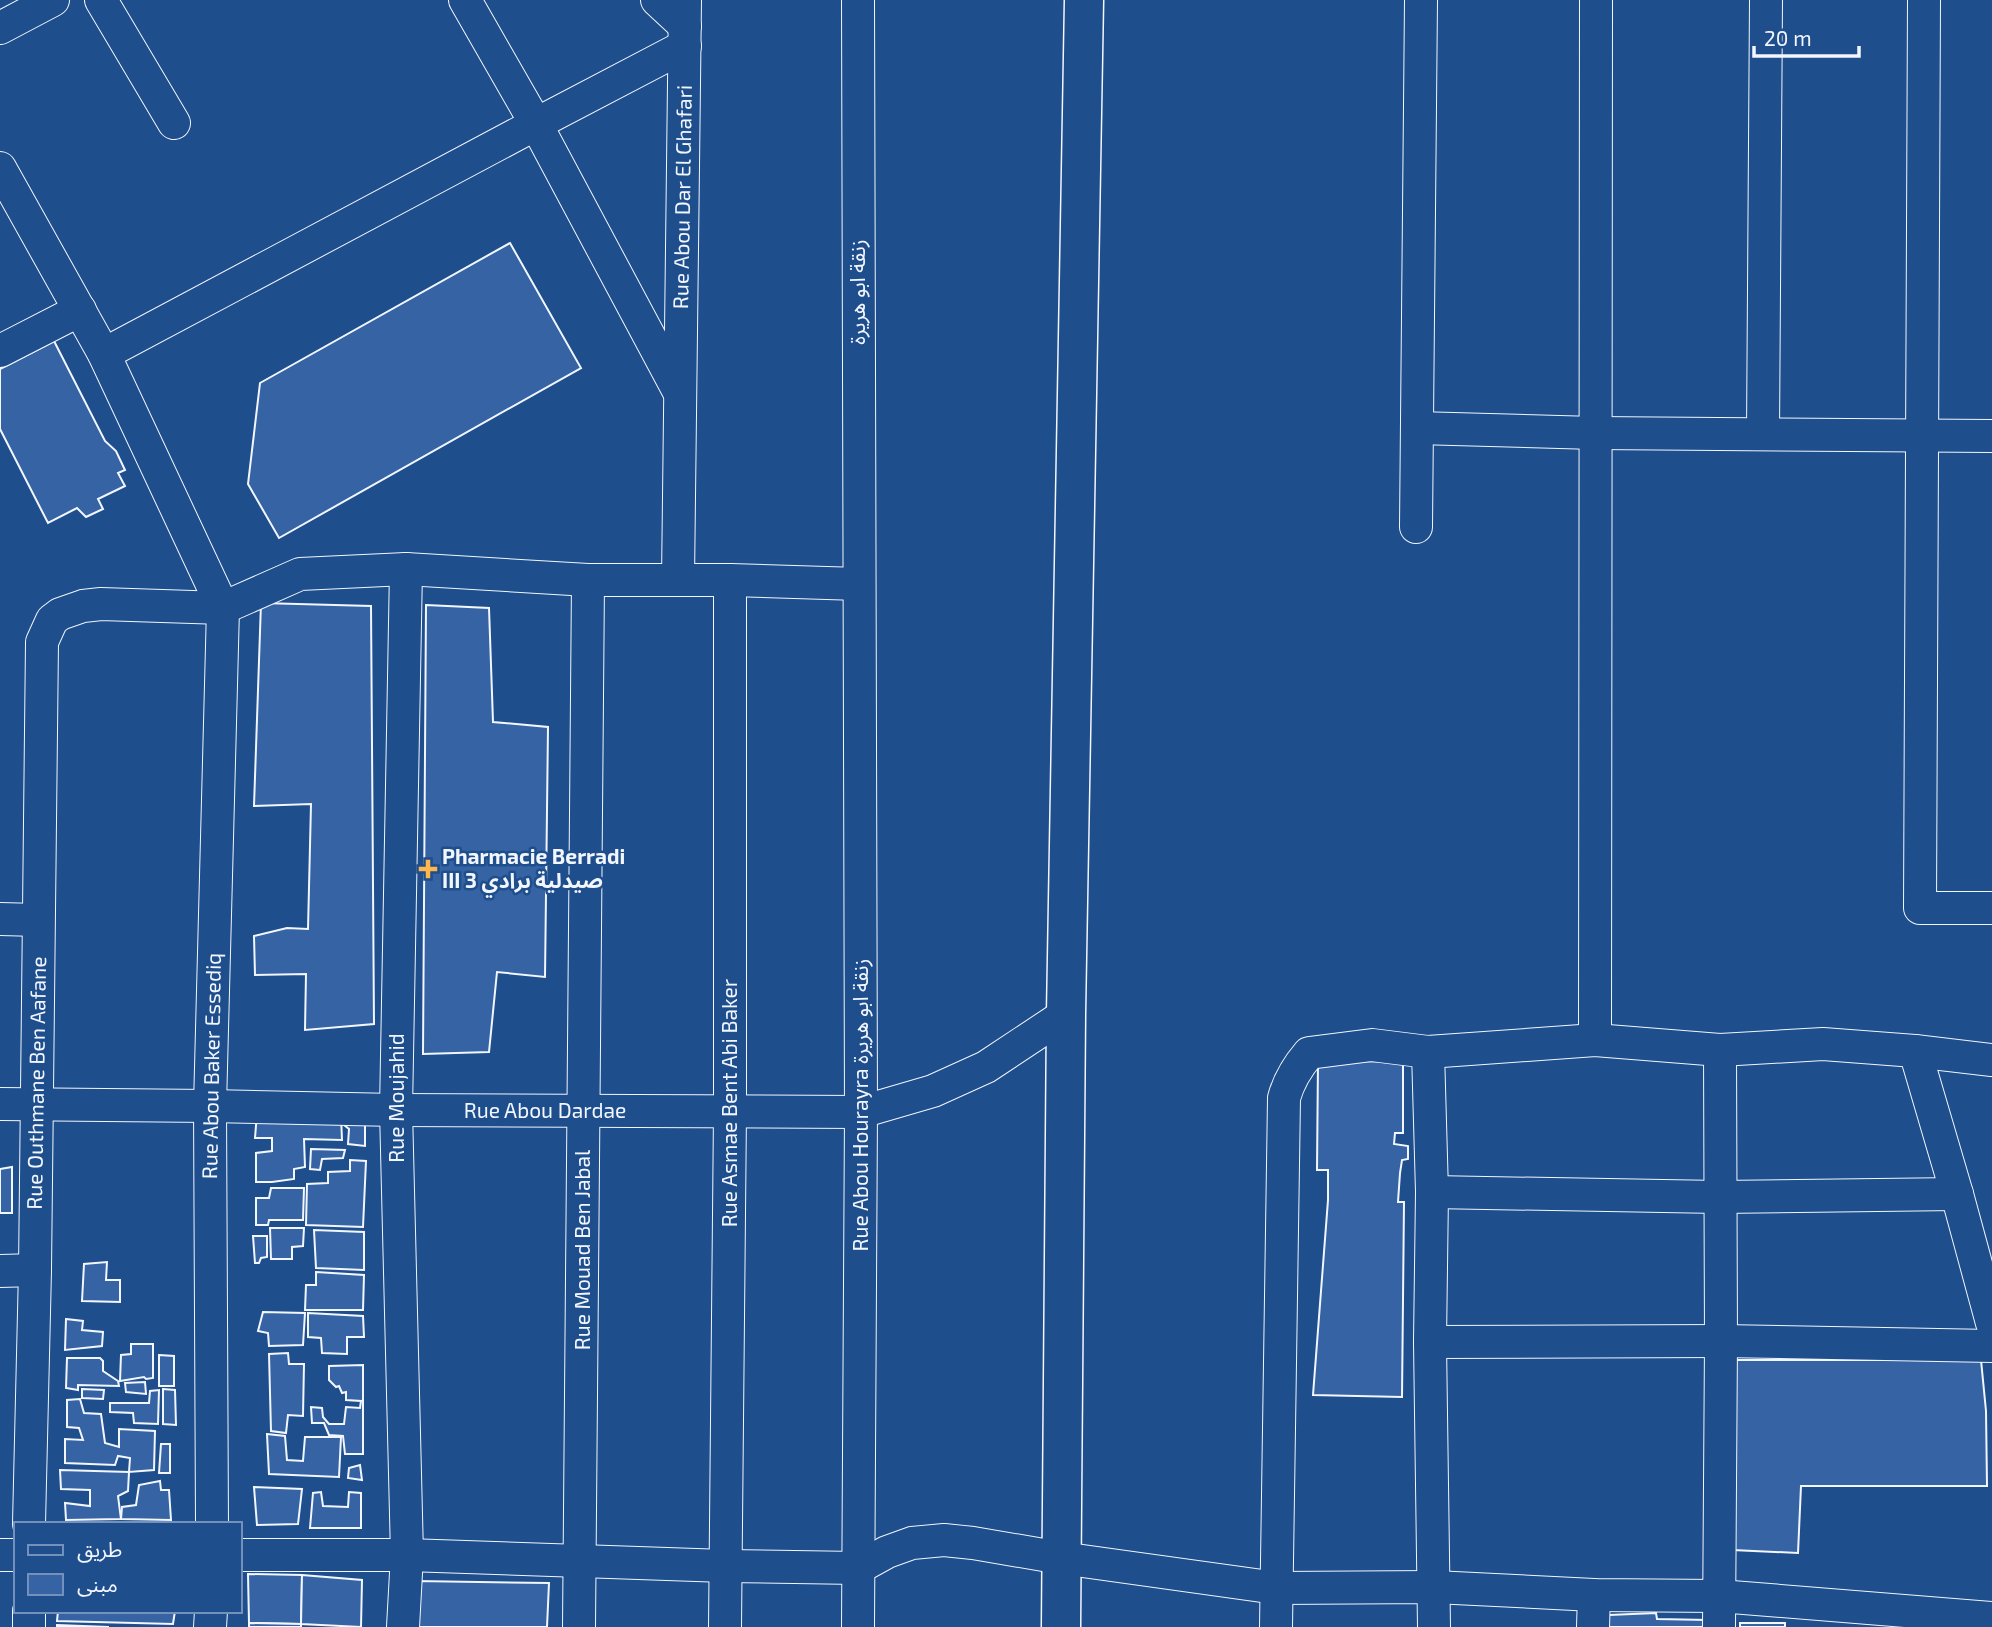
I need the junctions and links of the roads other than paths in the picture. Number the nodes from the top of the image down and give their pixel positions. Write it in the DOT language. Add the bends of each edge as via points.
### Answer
graph roads {
  1 [pos="53,0"];
  2 [pos="101,0"];
  3 [pos="465,0"];
  4 [pos="657,0"];
  5 [pos="858,0"];
  6 [pos="1084,0"];
  7 [pos="1421,0"];
  8 [pos="1596,0"];
  9 [pos="1766,0"];
  10 [pos="1924,0"];
  11 [pos="685,24"];
  12 [pos="0,28"];
  13 [pos="174,123"];
  14 [pos="536,124"];
  15 [pos="0,168"];
  16 [pos="80,310"];
  17 [pos="0,351"];
  18 [pos="104,354"];
  19 [pos="680,394"];
  20 [pos="1417,428"];
  21 [pos="1595,433"];
  22 [pos="1763,434"];
  23 [pos="1922,435"];
  24 [pos="1992,436"];
  25 [pos="1416,527"];
  26 [pos="406,569"];
  27 [pos="588,580"];
  28 [pos="678,580"];
  29 [pos="730,580"];
  30 [pos="859,584"];
  31 [pos="223,608"];
  32 [pos="1992,908"];
  33 [pos="0,919"];
  34 [pos="38,920"];
  35 [pos="1066,1014"];
  36 [pos="1595,1040"];
  37 [pos="1720,1050"];
  38 [pos="1914,1051"];
  39 [pos="1429,1052"];
  40 [pos="1992,1060"];
  41 [pos="0,1104"];
  42 [pos="36,1104"];
  43 [pos="209,1106"];
  44 [pos="396,1111"];
  45 [pos="584,1111"];
  46 [pos="730,1111"];
  47 [pos="861,1112"];
  48 [pos="1432,1192"];
  49 [pos="1957,1194"];
  50 [pos="1719,1197"];
  51 [pos="35,1270"];
  52 [pos="0,1271"];
  53 [pos="1992,1323"];
  54 [pos="1721,1341"];
  55 [pos="1430,1342"];
  56 [pos="1992,1346"];
  57 [pos="29,1522"];
  58 [pos="212,1522"];
  59 [pos="242,1555"];
  60 [pos="407,1555"];
  61 [pos="1061,1558"];
  62 [pos="581,1560"];
  63 [pos="726,1566"];
  64 [pos="858,1568"];
  65 [pos="1434,1587"];
  66 [pos="1276,1588"];
  67 [pos="1594,1595"];
  68 [pos="1718,1595"];
  69 [pos="1992,1618"];
  70 [pos="403,1627"];
  71 [pos="579,1627"];
  72 [pos="725,1627"];
  73 [pos="858,1627"];
  74 [pos="1061,1627"];
  75 [pos="1276,1627"];
  76 [pos="1434,1627"];
  77 [pos="1593,1627"];
  78 [pos="1719,1627"];
  1 -- 12 [label="street"];
  2 -- 13 [label="street"];
  3 -- 14 [label="street"];
  4 -- 11 [label="street"];
  5 -- 30 [label="street, زنقة ابو هريرة"];
  6 -- 35 [label="main road"];
  7 -- 20 [label="street"];
  8 -- 21 [label="street"];
  9 -- 22 [label="street"];
  10 -- 23 [label="street"];
  11 -- 14 [label="street"];
  11 -- 19 [label="street, Rue Abou Dar El Ghafari"];
  14 -- 18 [label="street"];
  14 -- 19 [label="street"];
  15 -- 16 [label="street"];
  16 -- 17 [label="street"];
  16 -- 18 [label="street"];
  18 -- 31 [label="street"];
  19 -- 28 [label="street, Rue Abou Dar El Ghafari"];
  20 -- 21 [label="street"];
  20 -- 25 [label="street"];
  21 -- 22 [label="street"];
  21 -- 36 [label="street"];
  22 -- 23 [label="street"];
  23 -- 24 [label="street"];
  23 -- 32 [label="street" via="1920,908"];
  26 -- 27 [label="street"];
  26 -- 31 [label="street" via="300,574"];
  26 -- 44 [label="street, Rue Moujahid"];
  27 -- 28 [label="street"];
  27 -- 45 [label="street, Rue Mouad Ben Jabal"];
  28 -- 29 [label="street"];
  29 -- 30 [label="street"];
  29 -- 46 [label="street, Rue Asmae Bent Abi Baker"];
  30 -- 47 [label="street, Rue Abou Hourayra زنقة ابو هريرة"];
  31 -- 34 [label="street, Rue Outhmane Ben Aafane" via="101,604 83,606 52,620 42,642"];
  31 -- 43 [label="street, Rue Abou Baker Essediq"];
  33 -- 34 [label="street"];
  34 -- 42 [label="street, Rue Outhmane Ben Aafane"];
  35 -- 47 [label="street, Rue Abou Dardae" via="986,1067 933,1091"];
  35 -- 61 [label="main road"];
  36 -- 37 [label="street"];
  36 -- 39 [label="street"];
  37 -- 38 [label="street" via="1823,1044"];
  37 -- 50 [label="street"];
  38 -- 40 [label="street"];
  38 -- 49 [label="street"];
  39 -- 48 [label="street"];
  39 -- 66 [label="street" via="1372,1045 1309,1053 1288,1083 1284,1098"];
  41 -- 42 [label="street, Rue Abou Dardae"];
  42 -- 43 [label="street, Rue Abou Dardae"];
  42 -- 51 [label="street, Rue Outhmane Ben Aafane"];
  43 -- 44 [label="street, Rue Abou Dardae"];
  43 -- 58 [label="street, Rue Abou Baker Essediq"];
  44 -- 45 [label="street, Rue Abou Dardae"];
  44 -- 60 [label="street, Rue Moujahid"];
  45 -- 46 [label="street, Rue Abou Dardae"];
  45 -- 62 [label="street, Rue Mouad Ben Jabal"];
  46 -- 47 [label="street, Rue Abou Dardae"];
  46 -- 63 [label="street, Rue Asmae Bent Abi Baker"];
  47 -- 64 [label="street, Rue Abou Hourayra زنقة ابو هريرة"];
  48 -- 50 [label="street"];
  48 -- 55 [label="street"];
  49 -- 50 [label="street"];
  49 -- 53 [label="street"];
  50 -- 54 [label="street"];
  51 -- 52 [label="street"];
  51 -- 57 [label="street, Rue Outhmane Ben Aafane"];
  54 -- 55 [label="street"];
  54 -- 56 [label="street"];
  54 -- 68 [label="street"];
  55 -- 65 [label="street"];
  59 -- 60 [label="street"];
  60 -- 62 [label="street"];
  60 -- 70 [label="street, Rue Moujahid"];
  61 -- 64 [label="street" via="944,1541 912,1544"];
  61 -- 66 [label="street"];
  61 -- 74 [label="main road"];
  62 -- 63 [label="street"];
  62 -- 71 [label="street, Rue Mouad Ben Jabal"];
  63 -- 64 [label="street"];
  63 -- 72 [label="street, Rue Asmae Bent Abi Baker"];
  64 -- 73 [label="street, Rue Abou Hourayra زنقة ابو هريرة"];
  65 -- 66 [label="street"];
  65 -- 67 [label="street"];
  65 -- 76 [label="street"];
  66 -- 75 [label="street"];
  67 -- 68 [label="street"];
  67 -- 77 [label="street"];
  68 -- 69 [label="street"];
  68 -- 78 [label="street"];
}
